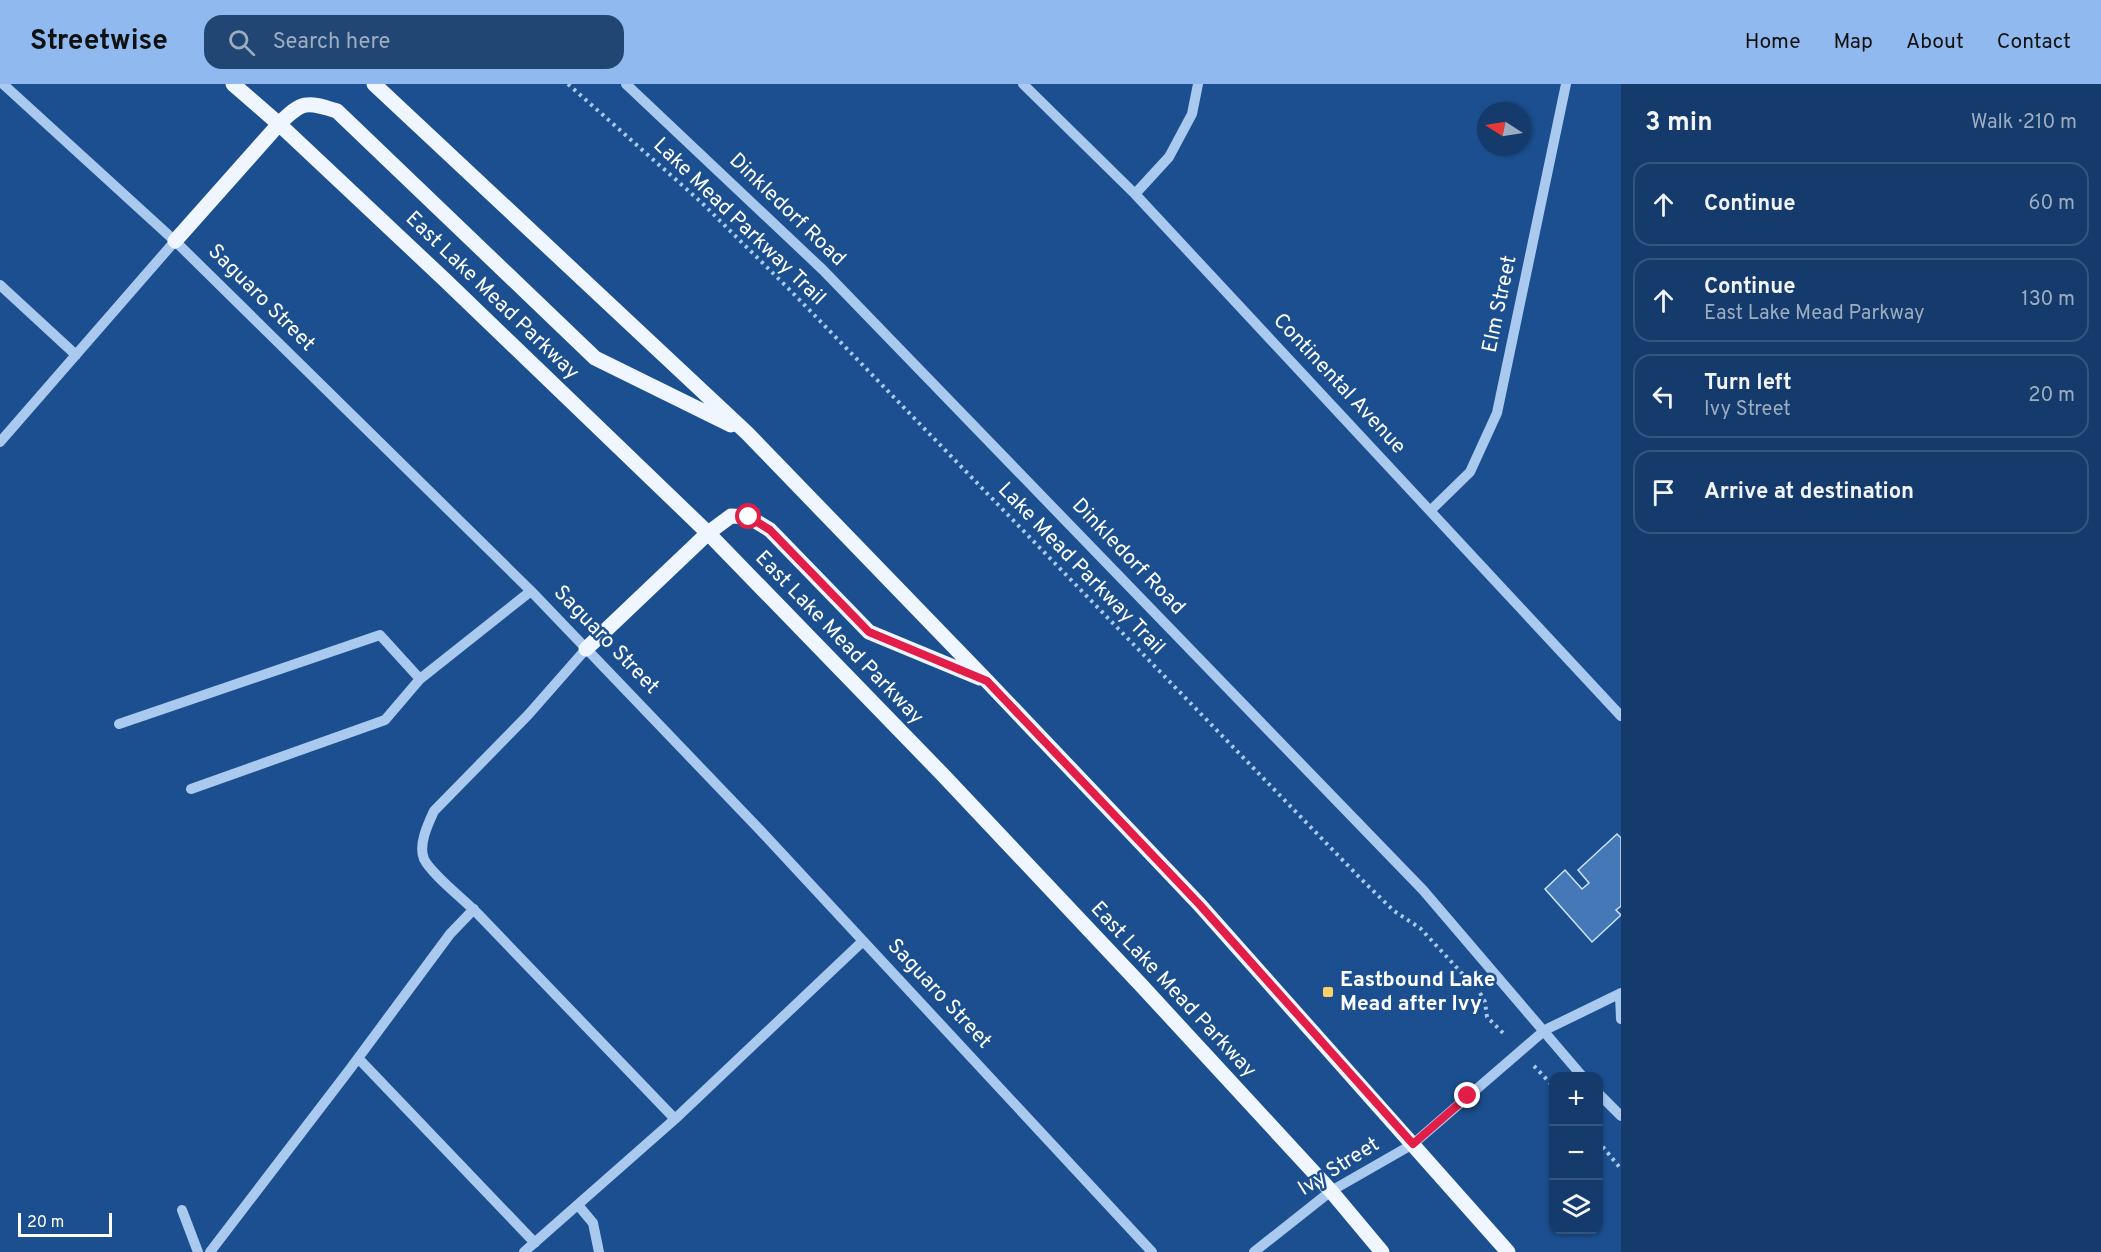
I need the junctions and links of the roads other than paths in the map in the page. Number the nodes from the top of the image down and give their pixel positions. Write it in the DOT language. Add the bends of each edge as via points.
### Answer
graph roads {
  1 [pos="3,84"];
  2 [pos="233,84"];
  3 [pos="374,84"];
  4 [pos="626,84"];
  5 [pos="1023,84"];
  6 [pos="1198,84"];
  7 [pos="1566,84"];
  8 [pos="279,124"];
  9 [pos="1135,194"];
  10 [pos="175,241"];
  11 [pos="0,285"];
  12 [pos="76,355"];
  13 [pos="747,433"];
  14 [pos="0,442"];
  15 [pos="1430,511"];
  16 [pos="708,533"];
  17 [pos="531,591"];
  18 [pos="586,649"];
  19 [pos="420,680"];
  20 [pos="987,681"];
  21 [pos="1621,716"];
  22 [pos="119,724"];
  23 [pos="191,789"];
  24 [pos="474,909"];
  25 [pos="863,941"];
  26 [pos="1621,993"];
  27 [pos="1621,1019"];
  28 [pos="1545,1030"];
  29 [pos="358,1058"];
  30 [pos="1578,1072"];
  31 [pos="1603,1097"];
  32 [pos="1621,1116"];
  33 [pos="675,1119"];
  34 [pos="1413,1144"];
  35 [pos="1330,1191"];
  36 [pos="578,1205"];
  37 [pos="182,1210"];
  38 [pos="535,1243"];
  39 [pos="198,1252"];
  40 [pos="210,1252"];
  41 [pos="524,1252"];
  42 [pos="599,1252"];
  43 [pos="1152,1252"];
  44 [pos="1254,1252"];
  45 [pos="1382,1252"];
  46 [pos="1508,1252"];
  1 -- 10 [label="street, Saguaro Street"];
  2 -- 8 [label="main road, East Lake Mead Parkway"];
  3 -- 13 [label="main road"];
  4 -- 28 [label="street, Dinkledorf Road" via="823,270 1423,890"];
  5 -- 9 [label="street, Continental Avenue"];
  6 -- 9 [label="street" via="1192,114 1170,157"];
  7 -- 15 [label="street, Elm Street" via="1497,413 1470,472"];
  8 -- 10 [label="main road"];
  8 -- 13 [label="main road" via="297,107 316,104 337,111 595,358"];
  8 -- 16 [label="main road, East Lake Mead Parkway"];
  9 -- 15 [label="street, Continental Avenue"];
  10 -- 12 [label="street"];
  10 -- 17 [label="street, Saguaro Street"];
  11 -- 12 [label="street"];
  12 -- 14 [label="street"];
  13 -- 20 [label="main road"];
  15 -- 21 [label="street, Continental Avenue"];
  16 -- 18 [label="main road"];
  16 -- 20 [label="main road" via="731,516 749,517 770,530 869,632"];
  16 -- 35 [label="main road, East Lake Mead Parkway" via="951,784"];
  17 -- 18 [label="street, Saguaro Street"];
  17 -- 19 [label="street"];
  18 -- 24 [label="street" via="434,811 427,827 424,858"];
  18 -- 25 [label="street, Saguaro Street"];
  19 -- 22 [label="street" via="380,635"];
  19 -- 23 [label="street" via="385,720"];
  20 -- 34 [label="main road" via="1199,904"];
  24 -- 29 [label="street" via="450,934"];
  24 -- 33 [label="street"];
  25 -- 33 [label="street"];
  25 -- 43 [label="street, Saguaro Street"];
  26 -- 27 [label="street"];
  26 -- 28 [label="street, Ivy Street"];
  28 -- 30 [label="street, Dinkledorf Road"];
  28 -- 34 [label="street, Ivy Street"];
  29 -- 38 [label="street"];
  29 -- 40 [label="street"];
  31 -- 32 [label="street"];
  33 -- 36 [label="street"];
  34 -- 35 [label="street, Ivy Street"];
  34 -- 46 [label="main road"];
  35 -- 44 [label="street, Ivy Street"];
  35 -- 45 [label="main road, East Lake Mead Parkway"];
  36 -- 38 [label="street"];
  36 -- 42 [label="street" via="593,1223"];
  37 -- 39 [label="street"];
  38 -- 41 [label="street"];
}
